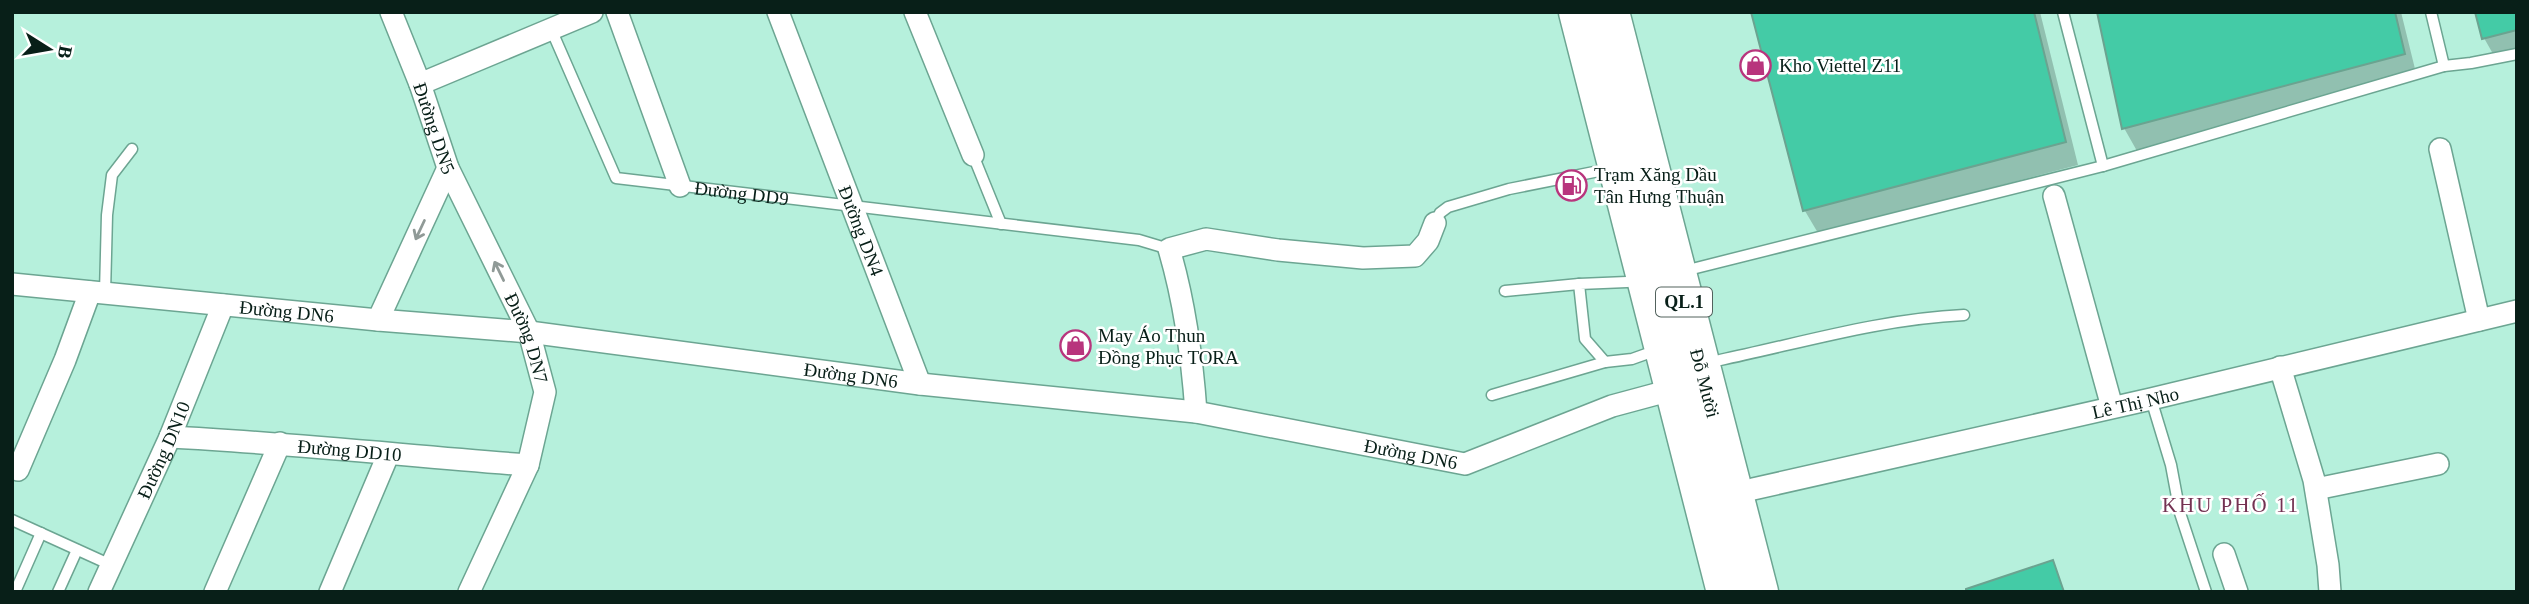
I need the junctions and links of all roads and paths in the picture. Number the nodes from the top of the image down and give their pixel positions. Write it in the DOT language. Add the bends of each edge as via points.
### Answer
graph roads {
  1 [pos="391,12"];
  2 [pos="592,12"];
  3 [pos="618,12"];
  4 [pos="778,12"];
  5 [pos="915,12"];
  6 [pos="1558,12"];
  7 [pos="1578,12"];
  8 [pos="1609,12"];
  9 [pos="1631,12"];
  10 [pos="2063,12"];
  11 [pos="2431,12"];
  12 [pos="547,21"];
  13 [pos="2517,54"];
  14 [pos="2444,66"];
  15 [pos="420,84"];
  16 [pos="132,149"];
  17 [pos="2440,149"];
  18 [pos="973,155"];
  19 [pos="2103,166"];
  20 [pos="448,168"];
  21 [pos="1599,171"];
  22 [pos="680,186"];
  23 [pos="2054,197"];
  24 [pos="852,207"];
  25 [pos="1435,223"];
  26 [pos="1001,224"];
  27 [pos="1169,249"];
  28 [pos="1696,268"];
  29 [pos="1627,282"];
  30 [pos="1579,284"];
  31 [pos="12,285"];
  32 [pos="1504,291"];
  33 [pos="97,293"];
  34 [pos="223,305"];
  35 [pos="2517,310"];
  36 [pos="1964,315"];
  37 [pos="378,320"];
  38 [pos="2479,320"];
  39 [pos="529,332"];
  40 [pos="1646,354"];
  41 [pos="1720,360"];
  42 [pos="1605,362"];
  43 [pos="2280,368"];
  44 [pos="920,384"];
  45 [pos="1666,391"];
  46 [pos="1492,395"];
  47 [pos="2151,399"];
  48 [pos="2112,407"];
  49 [pos="1196,412"];
  50 [pos="170,437"];
  51 [pos="280,443"];
  52 [pos="388,454"];
  53 [pos="2438,464"];
  54 [pos="528,465"];
  55 [pos="14,474"];
  56 [pos="2316,489"];
  57 [pos="1743,491"];
  58 [pos="12,520"];
  59 [pos="41,533"];
  60 [pos="77,550"];
  61 [pos="2224,554"];
  62 [pos="111,565"];
  63 [pos="15,592"];
  64 [pos="58,592"];
  65 [pos="99,592"];
  66 [pos="215,592"];
  67 [pos="330,592"];
  68 [pos="469,592"];
  69 [pos="1706,592"];
  70 [pos="1726,592"];
  71 [pos="1759,592"];
  72 [pos="1779,592"];
  73 [pos="2206,592"];
  74 [pos="2236,592"];
  75 [pos="2330,592"];
  1 -- 15 [label="street, Đường DN5"];
  2 -- 12 [label="street"];
  3 -- 22 [label="street"];
  4 -- 24 [label="street, Đường DN4"];
  5 -- 18 [label="street"];
  6 -- 21 [label="highway, Đỗ Mười / QL.1"];
  7 -- 45 [label="highway, Đỗ Mười / QL.1"];
  8 -- 57 [label="highway, Đỗ Mười / QL.1"];
  9 -- 28 [label="highway, Đỗ Mười / QL.1"];
  10 -- 19 [label="lane"];
  11 -- 14 [label="lane"];
  12 -- 15 [label="street"];
  12 -- 22 [label="lane, Đường DD9" via="616,178"];
  13 -- 14 [label="lane"];
  14 -- 19 [label="lane"];
  15 -- 20 [label="street, Đường DN5"];
  16 -- 33 [label="lane" via="112,174"];
  17 -- 38 [label="street"];
  18 -- 26 [label="lane"];
  19 -- 28 [label="lane"];
  20 -- 37 [label="street, Đường DN5, one-way"];
  39 -- 20 [label="street, Đường DN7, one-way"];
  21 -- 25 [label="lane" via="1448,207"];
  21 -- 29 [label="highway, Đỗ Mười / QL.1"];
  22 -- 24 [label="lane, Đường DD9"];
  23 -- 48 [label="street"];
  24 -- 26 [label="lane, Đường DD9"];
  24 -- 44 [label="street, Đường DN4"];
  25 -- 27 [label="street" via="1428,242 1415,256 1363,258 1206,239"];
  26 -- 27 [label="lane, Đường DD9" via="1139,240"];
  27 -- 49 [label="street" via="1182,293"];
  28 -- 41 [label="highway, Đỗ Mười / QL.1"];
  29 -- 30 [label="lane"];
  29 -- 40 [label="highway, Đỗ Mười / QL.1"];
  30 -- 32 [label="lane"];
  30 -- 42 [label="lane" via="1585,339"];
  31 -- 33 [label="street, Đường DN6"];
  33 -- 34 [label="street, Đường DN6"];
  33 -- 55 [label="street"];
  34 -- 37 [label="street, Đường DN6"];
  34 -- 50 [label="street, Đường DN10"];
  35 -- 38 [label="street, Lê Thị Nho"];
  36 -- 41 [label="lane" via="1917,317 1854,328"];
  37 -- 39 [label="street, Đường DN6"];
  38 -- 43 [label="street, Lê Thị Nho"];
  39 -- 44 [label="street, Đường DN6"];
  39 -- 54 [label="street, Đường DN7" via="545,392"];
  40 -- 42 [label="lane"];
  40 -- 45 [label="highway, Đỗ Mười / QL.1"];
  41 -- 57 [label="highway, Đỗ Mười / QL.1"];
  42 -- 46 [label="lane"];
  43 -- 47 [label="street, Lê Thị Nho"];
  43 -- 56 [label="street"];
  44 -- 49 [label="street, Đường DN6"];
  45 -- 49 [label="street, Đường DN6" via="1612,406 1465,464"];
  45 -- 69 [label="highway, Đỗ Mười / QL.1"];
  45 -- 70 [label="highway, Đỗ Mười / QL.1"];
  47 -- 48 [label="street, Lê Thị Nho"];
  47 -- 73 [label="lane"];
  48 -- 57 [label="street, Lê Thị Nho"];
  50 -- 51 [label="street, Đường DD10"];
  50 -- 62 [label="street, Đường DN10"];
  51 -- 52 [label="street, Đường DD10"];
  51 -- 66 [label="street"];
  52 -- 54 [label="street, Đường DD10"];
  52 -- 67 [label="street"];
  53 -- 56 [label="street"];
  54 -- 68 [label="street, Đường DN7"];
  56 -- 75 [label="street"];
  57 -- 71 [label="highway, Đỗ Mười / QL.1"];
  57 -- 72 [label="highway, Đỗ Mười / QL.1"];
  58 -- 59 [label="lane"];
  59 -- 60 [label="lane"];
  59 -- 63 [label="lane"];
  60 -- 62 [label="lane"];
  60 -- 64 [label="lane"];
  61 -- 74 [label="street"];
  62 -- 65 [label="street, Đường DN10"];
}
